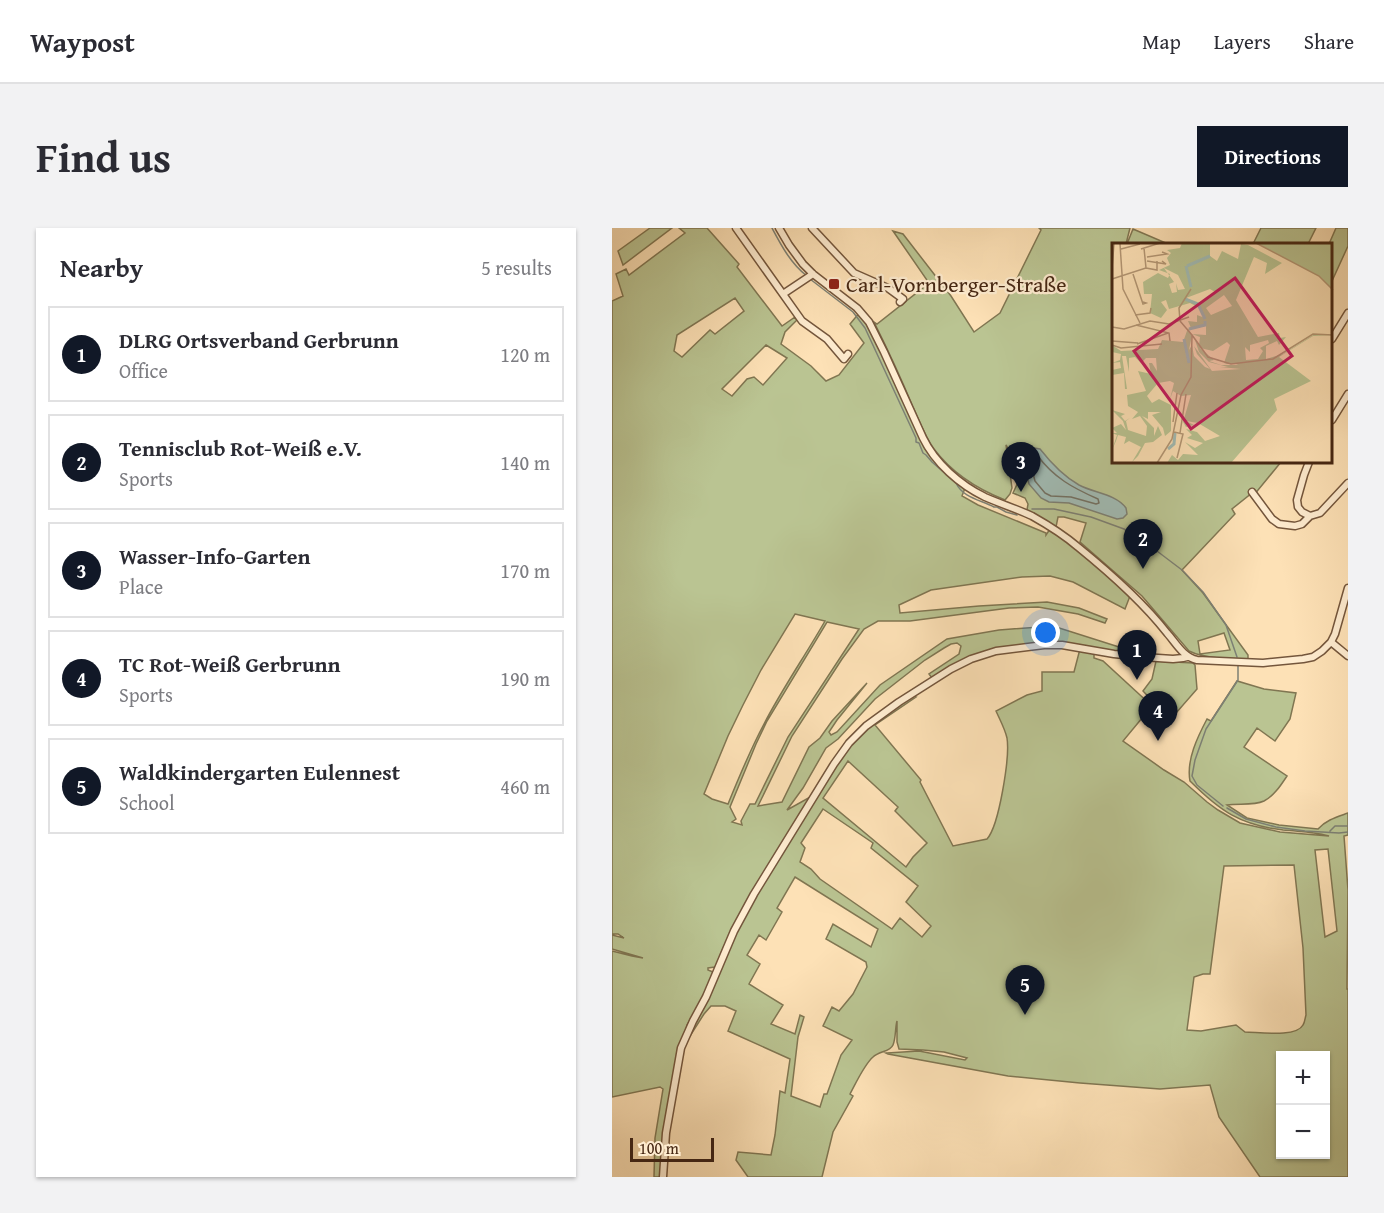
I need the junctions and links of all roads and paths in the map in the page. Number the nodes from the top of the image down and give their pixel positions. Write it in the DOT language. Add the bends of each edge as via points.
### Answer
graph roads {
  1 [pos="736,228"];
  2 [pos="779,228"];
  3 [pos="812,228"];
  4 [pos="813,274"];
  5 [pos="783,294"];
  6 [pos="903,299"];
  7 [pos="1348,313"];
  8 [pos="1333,337"];
  9 [pos="844,359"];
  10 [pos="1348,394"];
  11 [pos="1333,418"];
  12 [pos="1309,464"];
  13 [pos="1348,483"];
  14 [pos="1252,492"];
  15 [pos="1310,516"];
  16 [pos="1348,588"];
  17 [pos="1331,642"];
  18 [pos="1348,656"];
  19 [pos="1191,658"];
  20 [pos="663,1177"];
  1 -- 5 [label="street"];
  2 -- 4 [label="street"];
  3 -- 6 [label="street" via="854,273"];
  4 -- 5 [label="street"];
  4 -- 19 [label="street" via="869,322 932,454 958,480 977,492 1066,537 1131,593"];
  5 -- 9 [label="street" via="802,321 827,339"];
  7 -- 8 [label="street"];
  10 -- 11 [label="street"];
  12 -- 15 [label="street" via="1297,504"];
  13 -- 15 [label="street" via="1320,513"];
  14 -- 15 [label="street" via="1279,524 1295,526"];
  16 -- 17 [label="street"];
  17 -- 18 [label="street"];
  17 -- 19 [label="street" via="1313,657 1271,663"];
  19 -- 20 [label="street" via="1143,657 1062,645 996,651 951,669 899,702 849,743 746,908 681,1048 666,1133"];
}
